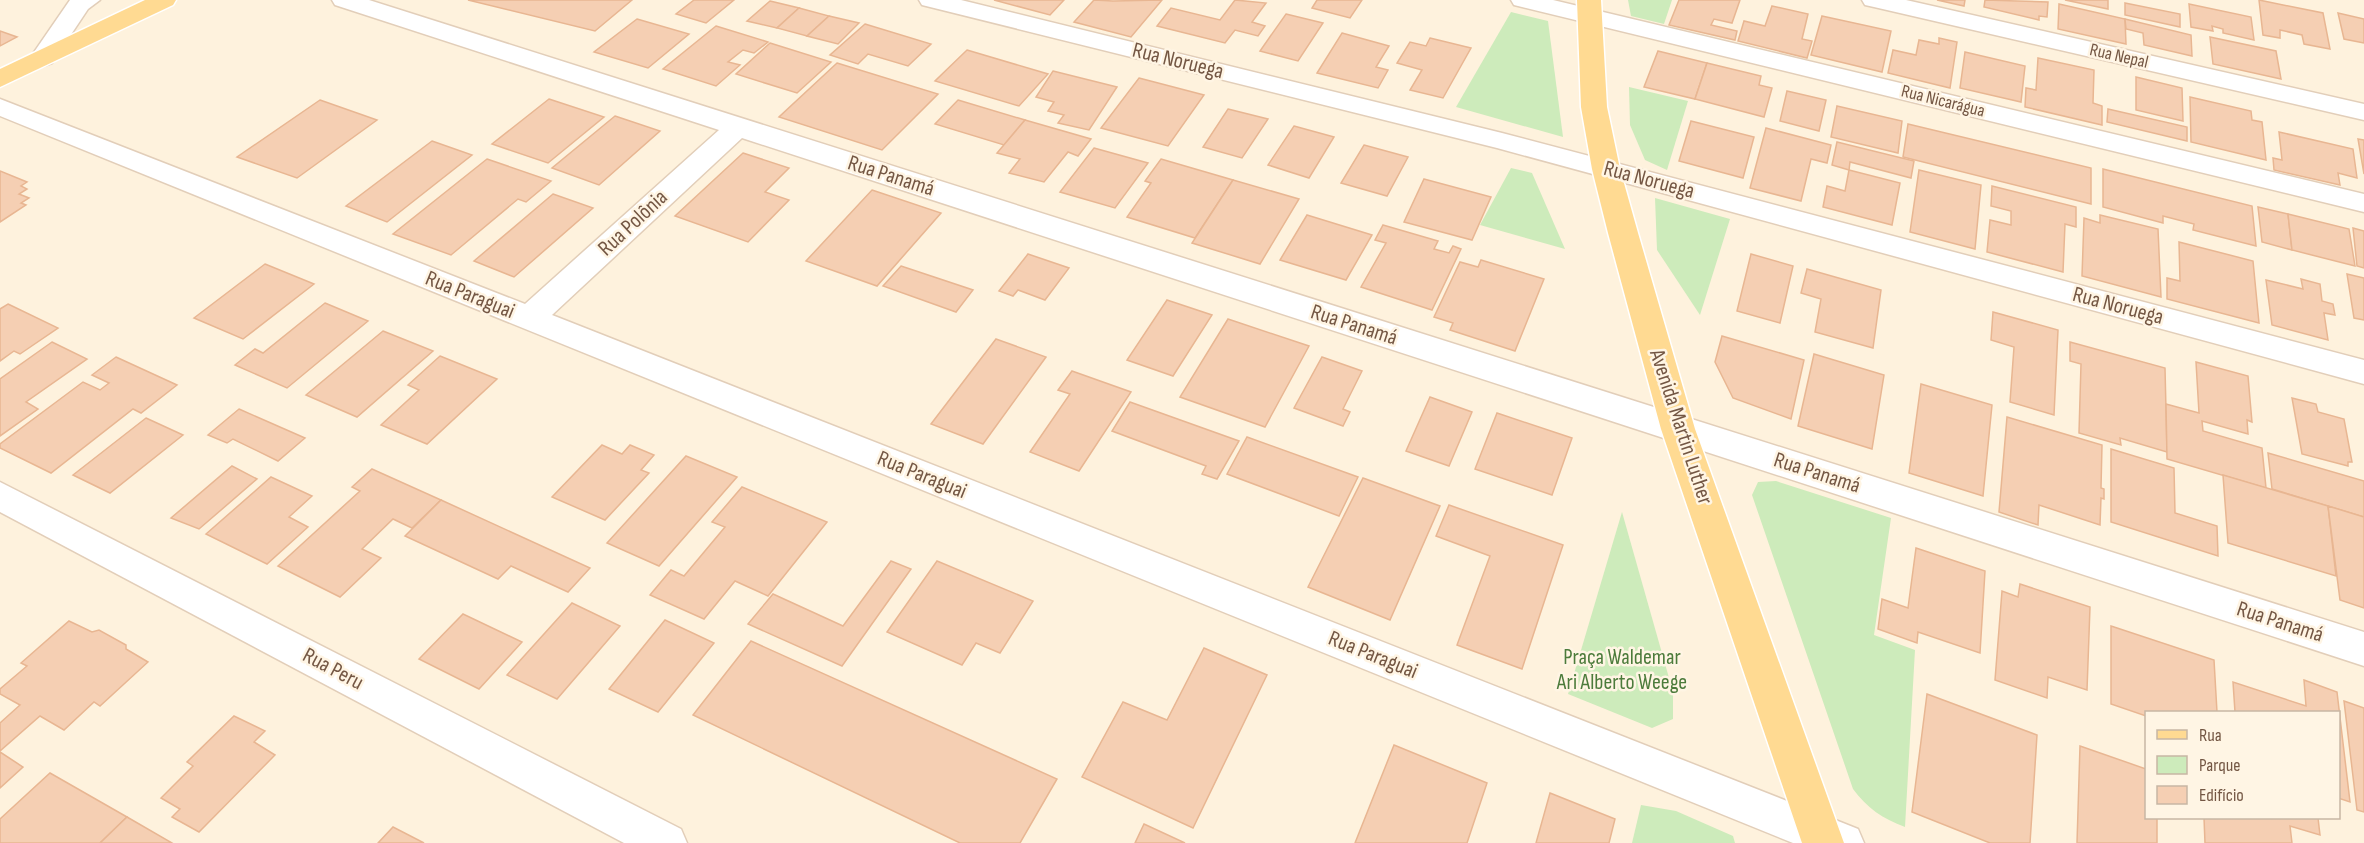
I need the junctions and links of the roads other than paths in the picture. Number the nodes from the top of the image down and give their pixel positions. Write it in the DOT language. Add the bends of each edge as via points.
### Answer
graph roads {
  1 [pos="164,0"];
  2 [pos="344,0"];
  3 [pos="931,0"];
  4 [pos="1523,0"];
  5 [pos="1874,0"];
  6 [pos="83,2"];
  7 [pos="1589,8"];
  8 [pos="43,58"];
  9 [pos="0,79"];
  10 [pos="0,107"];
  11 [pos="2364,112"];
  12 [pos="738,127"];
  13 [pos="1606,169"];
  14 [pos="2364,203"];
  15 [pos="529,318"];
  16 [pos="2364,372"];
  17 [pos="1678,429"];
  18 [pos="0,496"];
  19 [pos="2364,649"];
  20 [pos="1829,840"];
  21 [pos="666,843"];
  1 -- 8 [label="main road"];
  2 -- 12 [label="street, Rua Panamá"];
  3 -- 13 [label="street, Rua Noruega"];
  4 -- 7 [label="street, Rua Nicarágua"];
  5 -- 11 [label="street, Rua Nepal"];
  6 -- 8 [label="street"];
  7 -- 13 [label="main road, Avenida Martin Luther" via="1594,106"];
  7 -- 14 [label="street, Rua Nicarágua"];
  8 -- 9 [label="main road"];
  10 -- 15 [label="street, Rua Paraguai"];
  12 -- 15 [label="street, Rua Polônia"];
  12 -- 17 [label="street, Rua Panamá"];
  13 -- 16 [label="street, Rua Noruega"];
  13 -- 17 [label="main road, Avenida Martin Luther"];
  15 -- 20 [label="street, Rua Paraguai"];
  17 -- 19 [label="street, Rua Panamá"];
  17 -- 20 [label="main road, Avenida Martin Luther"];
  18 -- 21 [label="street, Rua Peru"];
}
